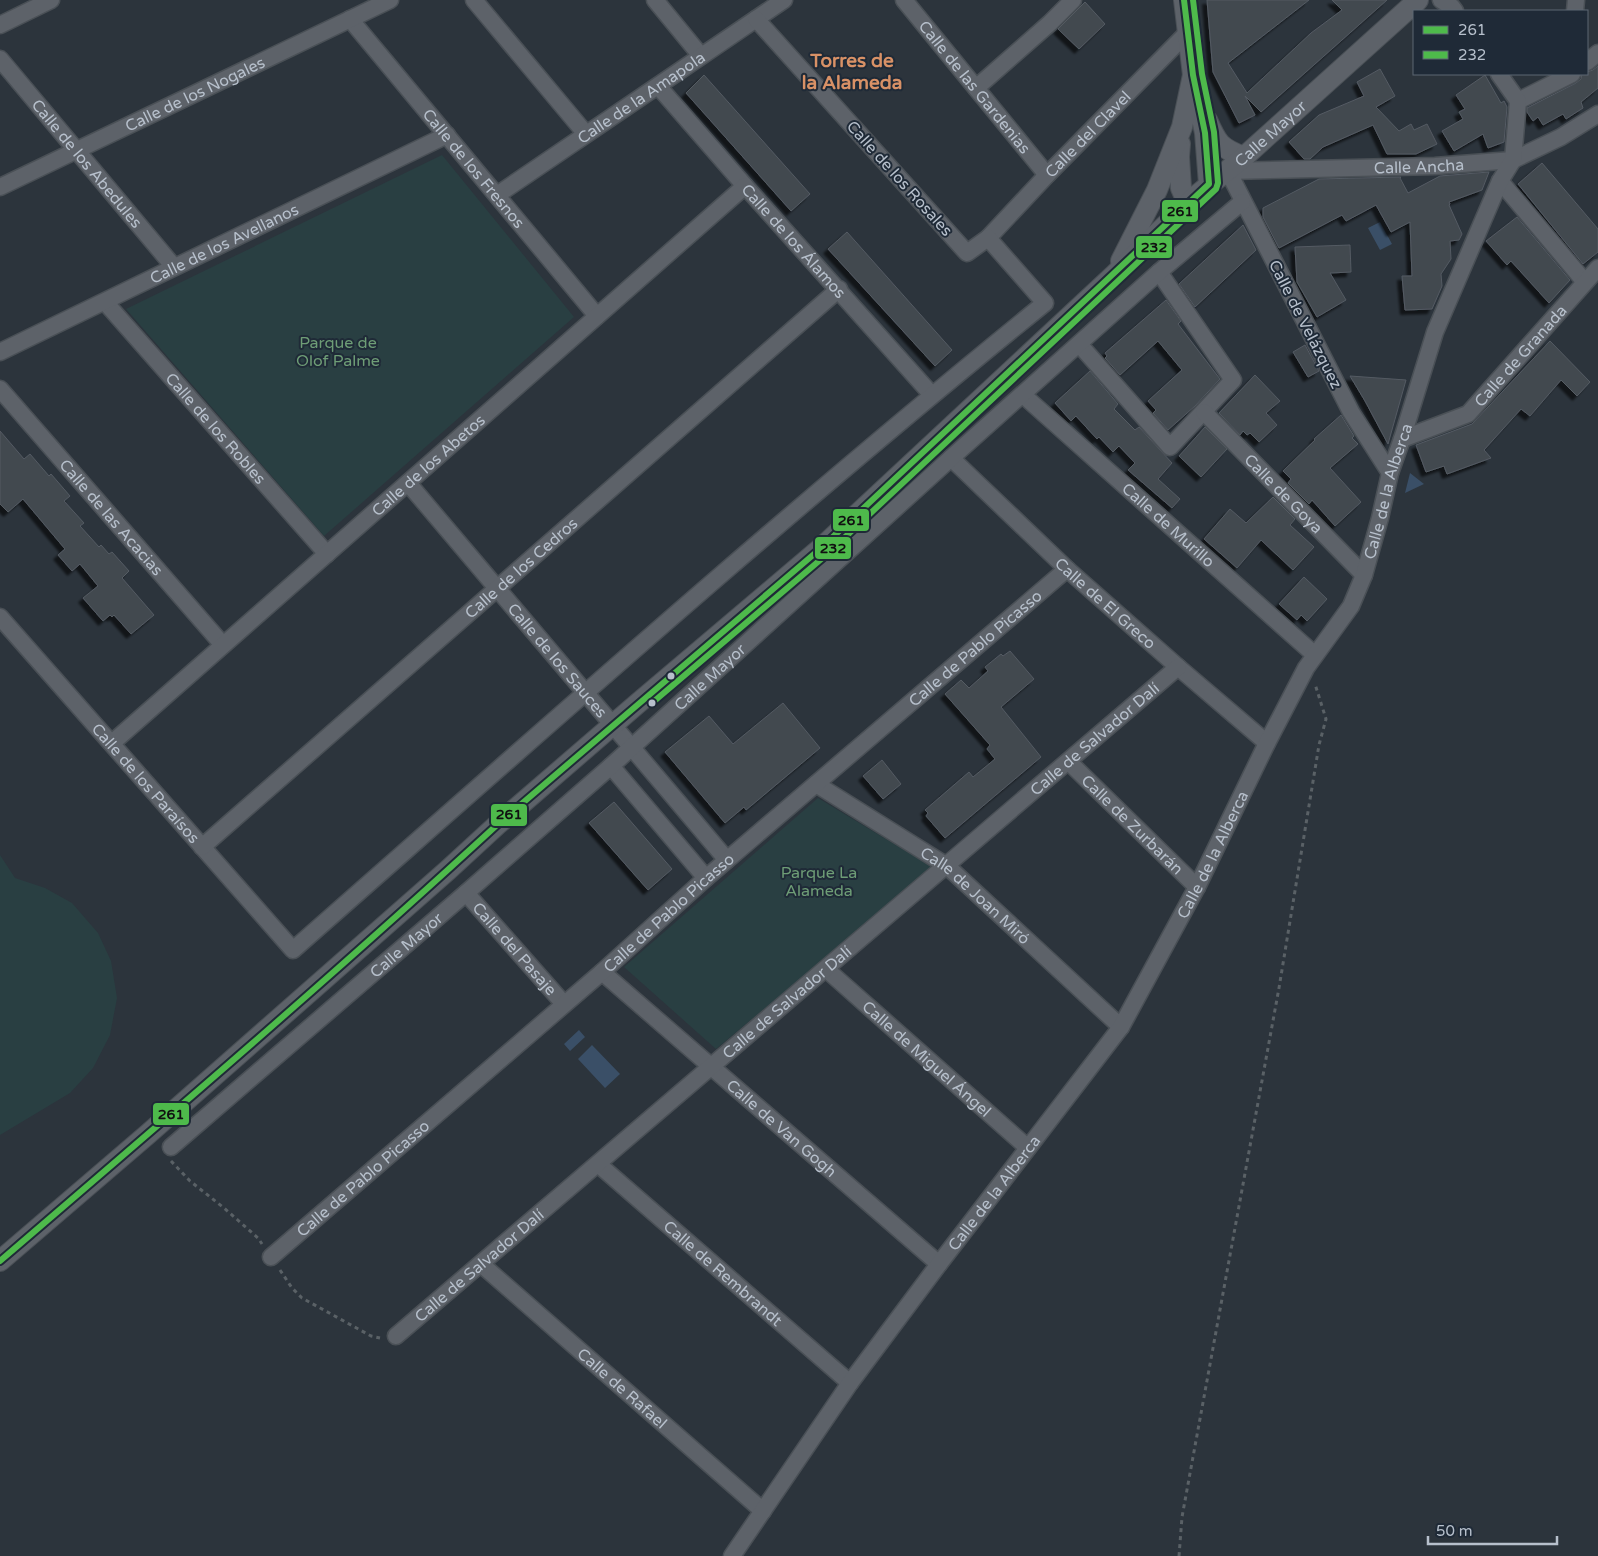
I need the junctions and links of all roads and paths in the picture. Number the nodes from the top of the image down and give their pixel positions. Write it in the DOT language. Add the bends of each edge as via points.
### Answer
graph roads {
  1 [pos="51,0"];
  2 [pos="390,0"];
  3 [pos="474,0"];
  4 [pos="655,0"];
  5 [pos="784,0"];
  6 [pos="904,0"];
  7 [pos="1073,0"];
  8 [pos="1184,0"];
  9 [pos="1418,0"];
  10 [pos="1441,0"];
  11 [pos="1454,10"];
  12 [pos="350,19"];
  13 [pos="756,19"];
  14 [pos="0,25"];
  15 [pos="1188,32"];
  16 [pos="1598,53"];
  17 [pos="701,56"];
  18 [pos="0,59"];
  19 [pos="1588,61"];
  20 [pos="1193,75"];
  21 [pos="1500,75"];
  22 [pos="1570,75"];
  23 [pos="658,86"];
  24 [pos="976,88"];
  25 [pos="1199,102"];
  26 [pos="1518,102"];
  27 [pos="1598,114"];
  28 [pos="1182,127"];
  29 [pos="586,134"];
  30 [pos="447,135"];
  31 [pos="76,150"];
  32 [pos="1244,157"];
  33 [pos="1513,160"];
  34 [pos="1228,171"];
  35 [pos="1047,175"];
  36 [pos="1500,181"];
  37 [pos="1209,184"];
  38 [pos="745,186"];
  39 [pos="0,187"];
  40 [pos="497,194"];
  41 [pos="1242,202"];
  42 [pos="1188,204"];
  43 [pos="988,238"];
  44 [pos="174,267"];
  45 [pos="1160,272"];
  46 [pos="1114,275"];
  47 [pos="1594,276"];
  48 [pos="838,290"];
  49 [pos="105,302"];
  50 [pos="597,316"];
  51 [pos="1079,344"];
  52 [pos="0,352"];
  53 [pos="0,389"];
  54 [pos="932,395"];
  55 [pos="1023,395"];
  56 [pos="1204,412"];
  57 [pos="1402,439"];
  58 [pos="951,458"];
  59 [pos="1390,473"];
  60 [pos="408,483"];
  61 [pos="327,554"];
  62 [pos="1067,569"];
  63 [pos="1364,575"];
  64 [pos="497,589"];
  65 [pos="0,617"];
  66 [pos="224,645"];
  67 [pos="1310,662"];
  68 [pos="1178,667"];
  69 [pos="586,693"];
  70 [pos="612,724"];
  71 [pos="112,743"];
  72 [pos="1267,743"];
  73 [pos="632,747"];
  74 [pos="1069,762"];
  75 [pos="611,766"];
  76 [pos="816,784"];
  77 [pos="202,847"];
  78 [pos="727,860"];
  79 [pos="947,866"];
  80 [pos="706,878"];
  81 [pos="1197,887"];
  82 [pos="466,893"];
  83 [pos="826,969"];
  84 [pos="602,972"];
  85 [pos="564,1004"];
  86 [pos="1121,1027"];
  87 [pos="712,1067"];
  88 [pos="171,1147"];
  89 [pos="1028,1148"];
  90 [pos="598,1164"];
  91 [pos="270,1257"];
  92 [pos="0,1261"];
  93 [pos="481,1264"];
  94 [pos="938,1264"];
  95 [pos="396,1336"];
  96 [pos="850,1383"];
  97 [pos="763,1511"];
  98 [pos="732,1556"];
  99 [pos="1179,1556"];
  1 -- 14 [label="street"];
  2 -- 12 [label="street, Calle de los Nogales"];
  3 -- 29 [label="street"];
  4 -- 17 [label="street"];
  5 -- 13 [label="street, Calle de la Amapola"];
  6 -- 24 [label="street, Calle de las Gardenias"];
  7 -- 24 [label="street"];
  8 -- 15 [label="street"];
  9 -- 32 [label="street, Calle Mayor"];
  10 -- 11 [label="street"];
  12 -- 30 [label="street, Calle de los Fresnos"];
  12 -- 31 [label="street, Calle de los Nogales"];
  13 -- 17 [label="street, Calle de la Amapola"];
  13 -- 43 [label="street, Calle de los Rosales" via="967,253"];
  15 -- 20 [label="street"];
  15 -- 35 [label="street, Calle del Clavel"];
  16 -- 19 [label="street"];
  17 -- 23 [label="street, Calle de la Amapola"];
  18 -- 31 [label="street, Calle de los Abedules"];
  20 -- 25 [label="street"];
  20 -- 28 [label="street"];
  21 -- 26 [label="street"];
  22 -- 26 [label="street"];
  23 -- 29 [label="street, Calle de la Amapola"];
  23 -- 38 [label="street, Calle de los Álamos"];
  24 -- 35 [label="street, Calle de las Gardenias"];
  25 -- 32 [label="street" via="1215,139 1226,150"];
  25 -- 37 [label="street"];
  26 -- 33 [label="street, Calle de la Alberca"];
  27 -- 33 [label="street, Calle Ancha" via="1560,138"];
  28 -- 42 [label="street" via="1180,180"];
  28 -- 46 [label="street" via="1157,190"];
  29 -- 40 [label="street, Calle de la Amapola"];
  30 -- 40 [label="street, Calle de los Fresnos"];
  30 -- 44 [label="street, Calle de los Avellanos"];
  31 -- 39 [label="street, Calle de los Nogales"];
  31 -- 44 [label="street, Calle de los Abedules"];
  32 -- 34 [label="street, Calle Mayor"];
  33 -- 34 [label="street, Calle Ancha" via="1435,166"];
  33 -- 36 [label="street, Calle de la Alberca"];
  34 -- 37 [label="street, Calle Mayor"];
  34 -- 41 [label="street, Calle de Velázquez"];
  35 -- 43 [label="street, Calle del Clavel"];
  36 -- 47 [label="street"];
  36 -- 57 [label="street, Calle de la Alberca" via="1435,332"];
  37 -- 42 [label="street, Calle Mayor"];
  38 -- 48 [label="street, Calle de los Álamos"];
  38 -- 50 [label="street, Calle de los Abetos"];
  40 -- 50 [label="street, Calle de los Fresnos"];
  41 -- 45 [label="street, Calle Mayor"];
  41 -- 59 [label="street, Calle de Velázquez" via="1351,412"];
  42 -- 46 [label="street, Calle Mayor"];
  43 -- 54 [label="street" via="1045,303"];
  44 -- 49 [label="street, Calle de los Avellanos"];
  45 -- 51 [label="street, Calle Mayor"];
  45 -- 56 [label="street" via="1233,380"];
  46 -- 70 [label="street, Calle Mayor" via="820,549"];
  47 -- 57 [label="street, Calle de Granada" via="1468,414"];
  48 -- 54 [label="street, Calle de los Álamos"];
  48 -- 64 [label="street, Calle de los Cedros"];
  49 -- 52 [label="street, Calle de los Avellanos"];
  49 -- 61 [label="street, Calle de los Robles"];
  50 -- 60 [label="street, Calle de los Abetos"];
  51 -- 55 [label="street, Calle Mayor"];
  51 -- 56 [label="street" via="1170,447"];
  53 -- 66 [label="street, Calle de las Acacias"];
  54 -- 69 [label="street"];
  55 -- 58 [label="street, Calle Mayor"];
  55 -- 67 [label="street, Calle de Murillo"];
  56 -- 63 [label="street, Calle de Goya"];
  57 -- 59 [label="street, Calle de la Alberca"];
  58 -- 62 [label="street, Calle de El Greco"];
  58 -- 73 [label="street, Calle Mayor"];
  59 -- 63 [label="street, Calle de la Alberca"];
  60 -- 61 [label="street, Calle de los Abetos"];
  60 -- 64 [label="street, Calle de los Sauces"];
  61 -- 66 [label="street, Calle de los Abetos"];
  62 -- 68 [label="street, Calle de El Greco"];
  62 -- 76 [label="street, Calle de Pablo Picasso"];
  63 -- 67 [label="street, Calle de la Alberca" via="1350,606"];
  64 -- 69 [label="street, Calle de los Sauces"];
  64 -- 77 [label="street, Calle de los Cedros"];
  65 -- 71 [label="street, Calle de los Paraísos"];
  66 -- 71 [label="street, Calle de los Abetos"];
  67 -- 72 [label="street, Calle de la Alberca"];
  67 -- 99 [label="path" via="1326,719 1182,1517"];
  68 -- 72 [label="street, Calle de El Greco"];
  68 -- 74 [label="street, Calle de Salvador Dalí"];
  69 -- 70 [label="street, Calle de los Sauces"];
  69 -- 77 [label="street, Calle de los Paraísos" via="293,950"];
  70 -- 73 [label="street, Calle de los Sauces"];
  70 -- 92 [label="street, Calle Mayor"];
  71 -- 77 [label="street, Calle de los Paraísos"];
  72 -- 81 [label="street, Calle de la Alberca"];
  73 -- 75 [label="street, Calle Mayor"];
  73 -- 78 [label="street, Calle de los Sauces"];
  74 -- 79 [label="street, Calle de Salvador Dalí"];
  74 -- 81 [label="street, Calle de Zurbarán"];
  75 -- 80 [label="street"];
  75 -- 82 [label="street, Calle Mayor"];
  76 -- 78 [label="street, Calle de Pablo Picasso"];
  76 -- 79 [label="street, Calle de Joan Miró"];
  78 -- 80 [label="street, Calle de Pablo Picasso"];
  79 -- 83 [label="street, Calle de Salvador Dalí"];
  79 -- 86 [label="street, Calle de Joan Miró"];
  80 -- 84 [label="street, Calle de Pablo Picasso"];
  81 -- 86 [label="street, Calle de la Alberca"];
  82 -- 85 [label="street, Calle del Pasaje"];
  82 -- 88 [label="street, Calle Mayor"];
  83 -- 87 [label="street, Calle de Salvador Dalí"];
  83 -- 89 [label="street, Calle de Miguel Ángel"];
  84 -- 85 [label="street, Calle de Pablo Picasso"];
  84 -- 87 [label="street, Calle de Van Gogh"];
  85 -- 91 [label="street, Calle de Pablo Picasso"];
  86 -- 89 [label="street, Calle de la Alberca"];
  87 -- 90 [label="street, Calle de Salvador Dalí"];
  87 -- 94 [label="street, Calle de Van Gogh"];
  89 -- 94 [label="street, Calle de la Alberca"];
  90 -- 93 [label="street, Calle de Salvador Dalí"];
  90 -- 96 [label="street, Calle de Rembrandt"];
  93 -- 95 [label="street, Calle de Salvador Dalí"];
  93 -- 97 [label="street, Calle de Rafael"];
  94 -- 96 [label="street, Calle de la Alberca"];
  96 -- 97 [label="street, Calle de la Alberca"];
  97 -- 98 [label="street, Calle de la Alberca"];
}
